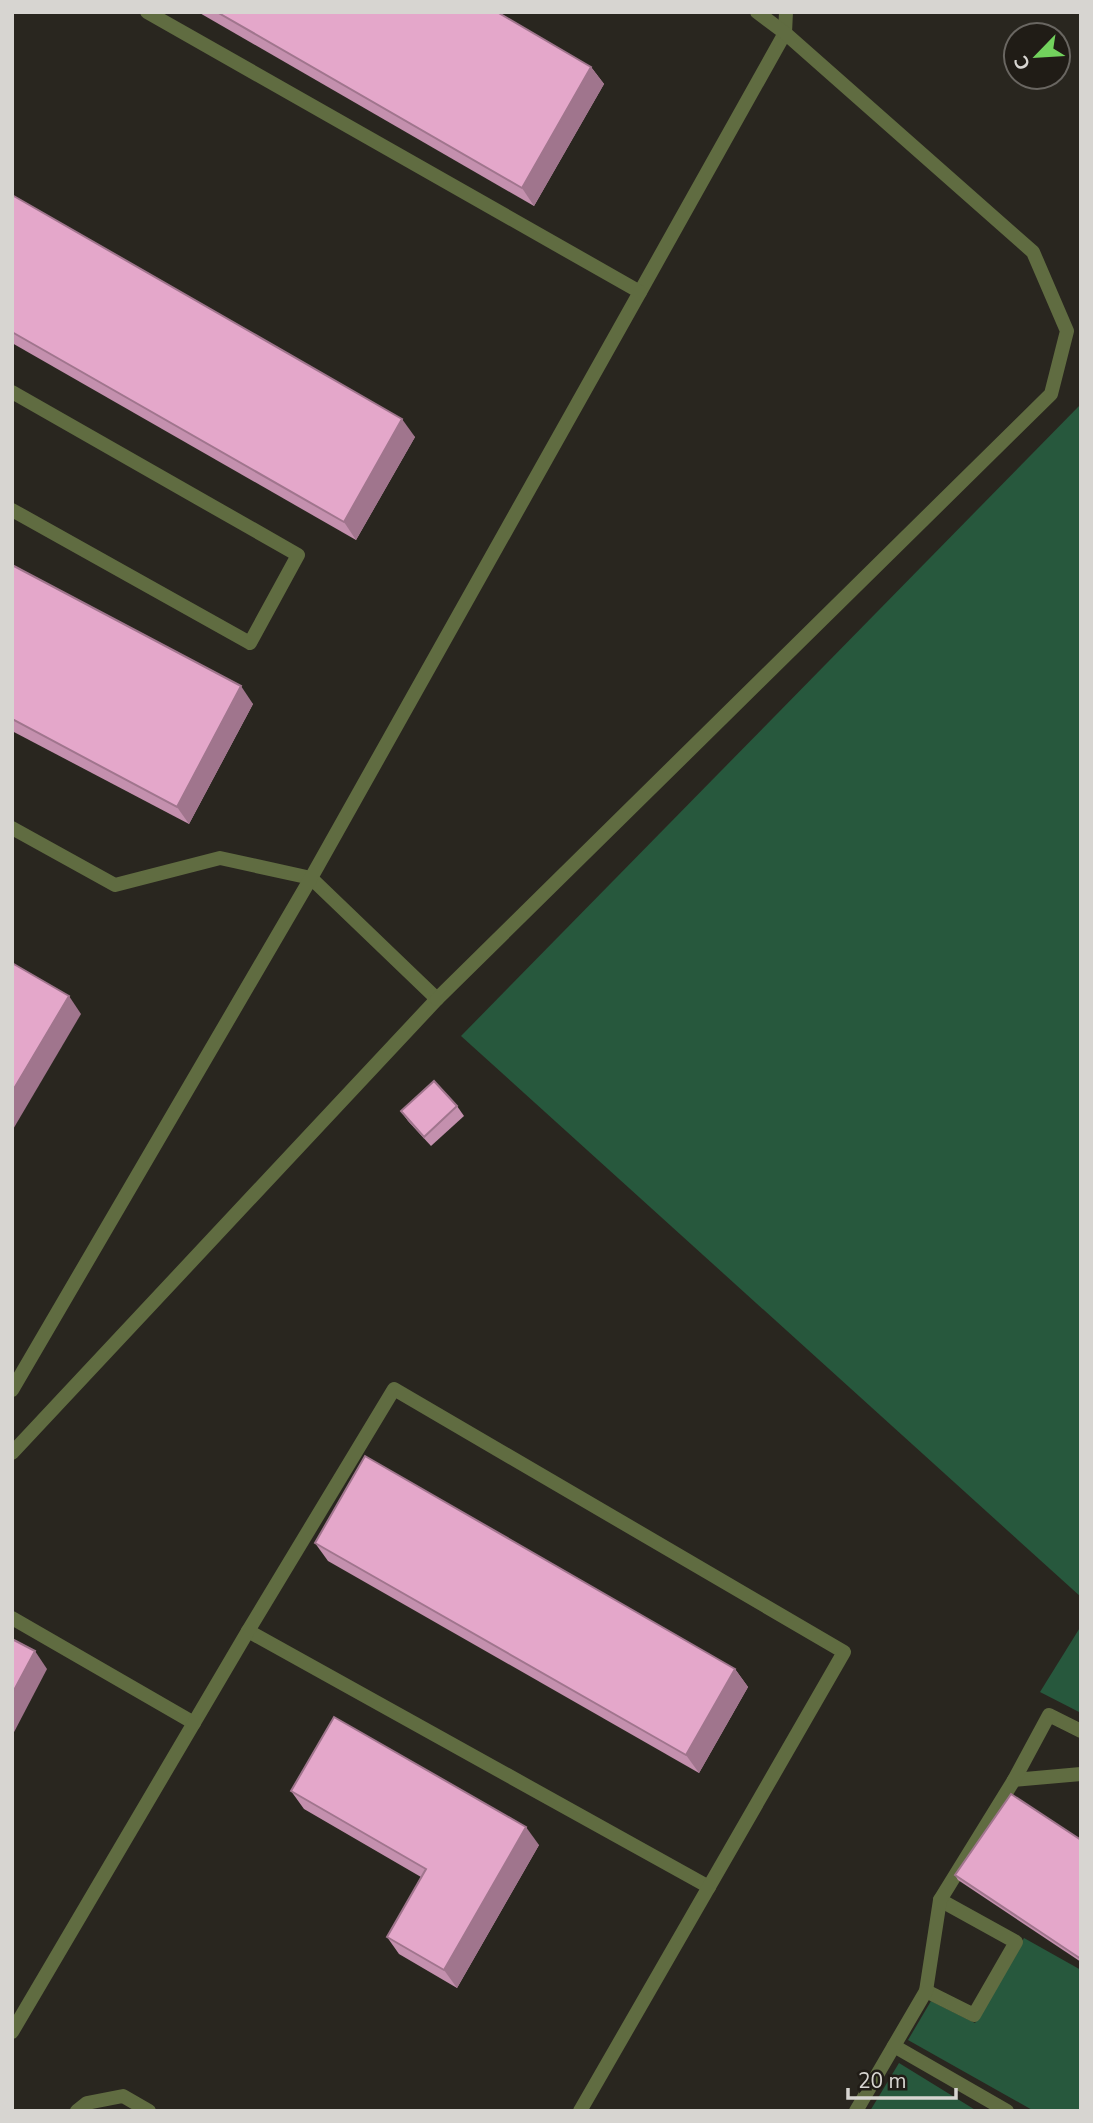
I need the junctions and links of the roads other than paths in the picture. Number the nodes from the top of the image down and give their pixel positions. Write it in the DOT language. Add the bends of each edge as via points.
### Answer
graph roads {
  1 [pos="147,12"];
  2 [pos="757,12"];
  3 [pos="786,12"];
  4 [pos="785,33"];
  5 [pos="640,292"];
  6 [pos="12,392"];
  7 [pos="12,510"];
  8 [pos="12,828"];
  9 [pos="311,878"];
  10 [pos="436,999"];
  11 [pos="12,1390"];
  12 [pos="12,1454"];
  13 [pos="12,1618"];
  14 [pos="248,1631"];
  15 [pos="194,1723"];
  16 [pos="1081,1731"];
  17 [pos="1081,1774"];
  18 [pos="1014,1780"];
  19 [pos="709,1887"];
  20 [pos="940,1900"];
  21 [pos="926,1991"];
  22 [pos="12,2032"];
  23 [pos="894,2046"];
  24 [pos="77,2111"];
  25 [pos="149,2111"];
  26 [pos="580,2111"];
  27 [pos="856,2111"];
  28 [pos="1007,2111"];
  1 -- 5 [label="lane"];
  2 -- 4 [label="lane"];
  3 -- 4 [label="lane"];
  4 -- 5 [label="lane"];
  4 -- 10 [label="lane" via="1033,252 1067,331 1051,394"];
  5 -- 9 [label="lane"];
  6 -- 7 [label="lane" via="298,555 250,643"];
  8 -- 9 [label="lane" via="115,885 220,858"];
  9 -- 10 [label="lane"];
  9 -- 11 [label="lane"];
  10 -- 12 [label="lane"];
  13 -- 15 [label="lane"];
  14 -- 15 [label="lane"];
  14 -- 19 [label="lane"];
  14 -- 19 [label="lane" via="394,1389 844,1651"];
  15 -- 22 [label="lane"];
  16 -- 18 [label="lane" via="1049,1715"];
  17 -- 18 [label="lane"];
  18 -- 20 [label="lane"];
  19 -- 26 [label="lane"];
  20 -- 21 [label="lane"];
  20 -- 21 [label="lane" via="1016,1942 974,2015"];
  21 -- 23 [label="lane"];
  23 -- 27 [label="lane"];
  23 -- 28 [label="lane"];
  24 -- 25 [label="lane" via="87,2103 123,2096"];
}
